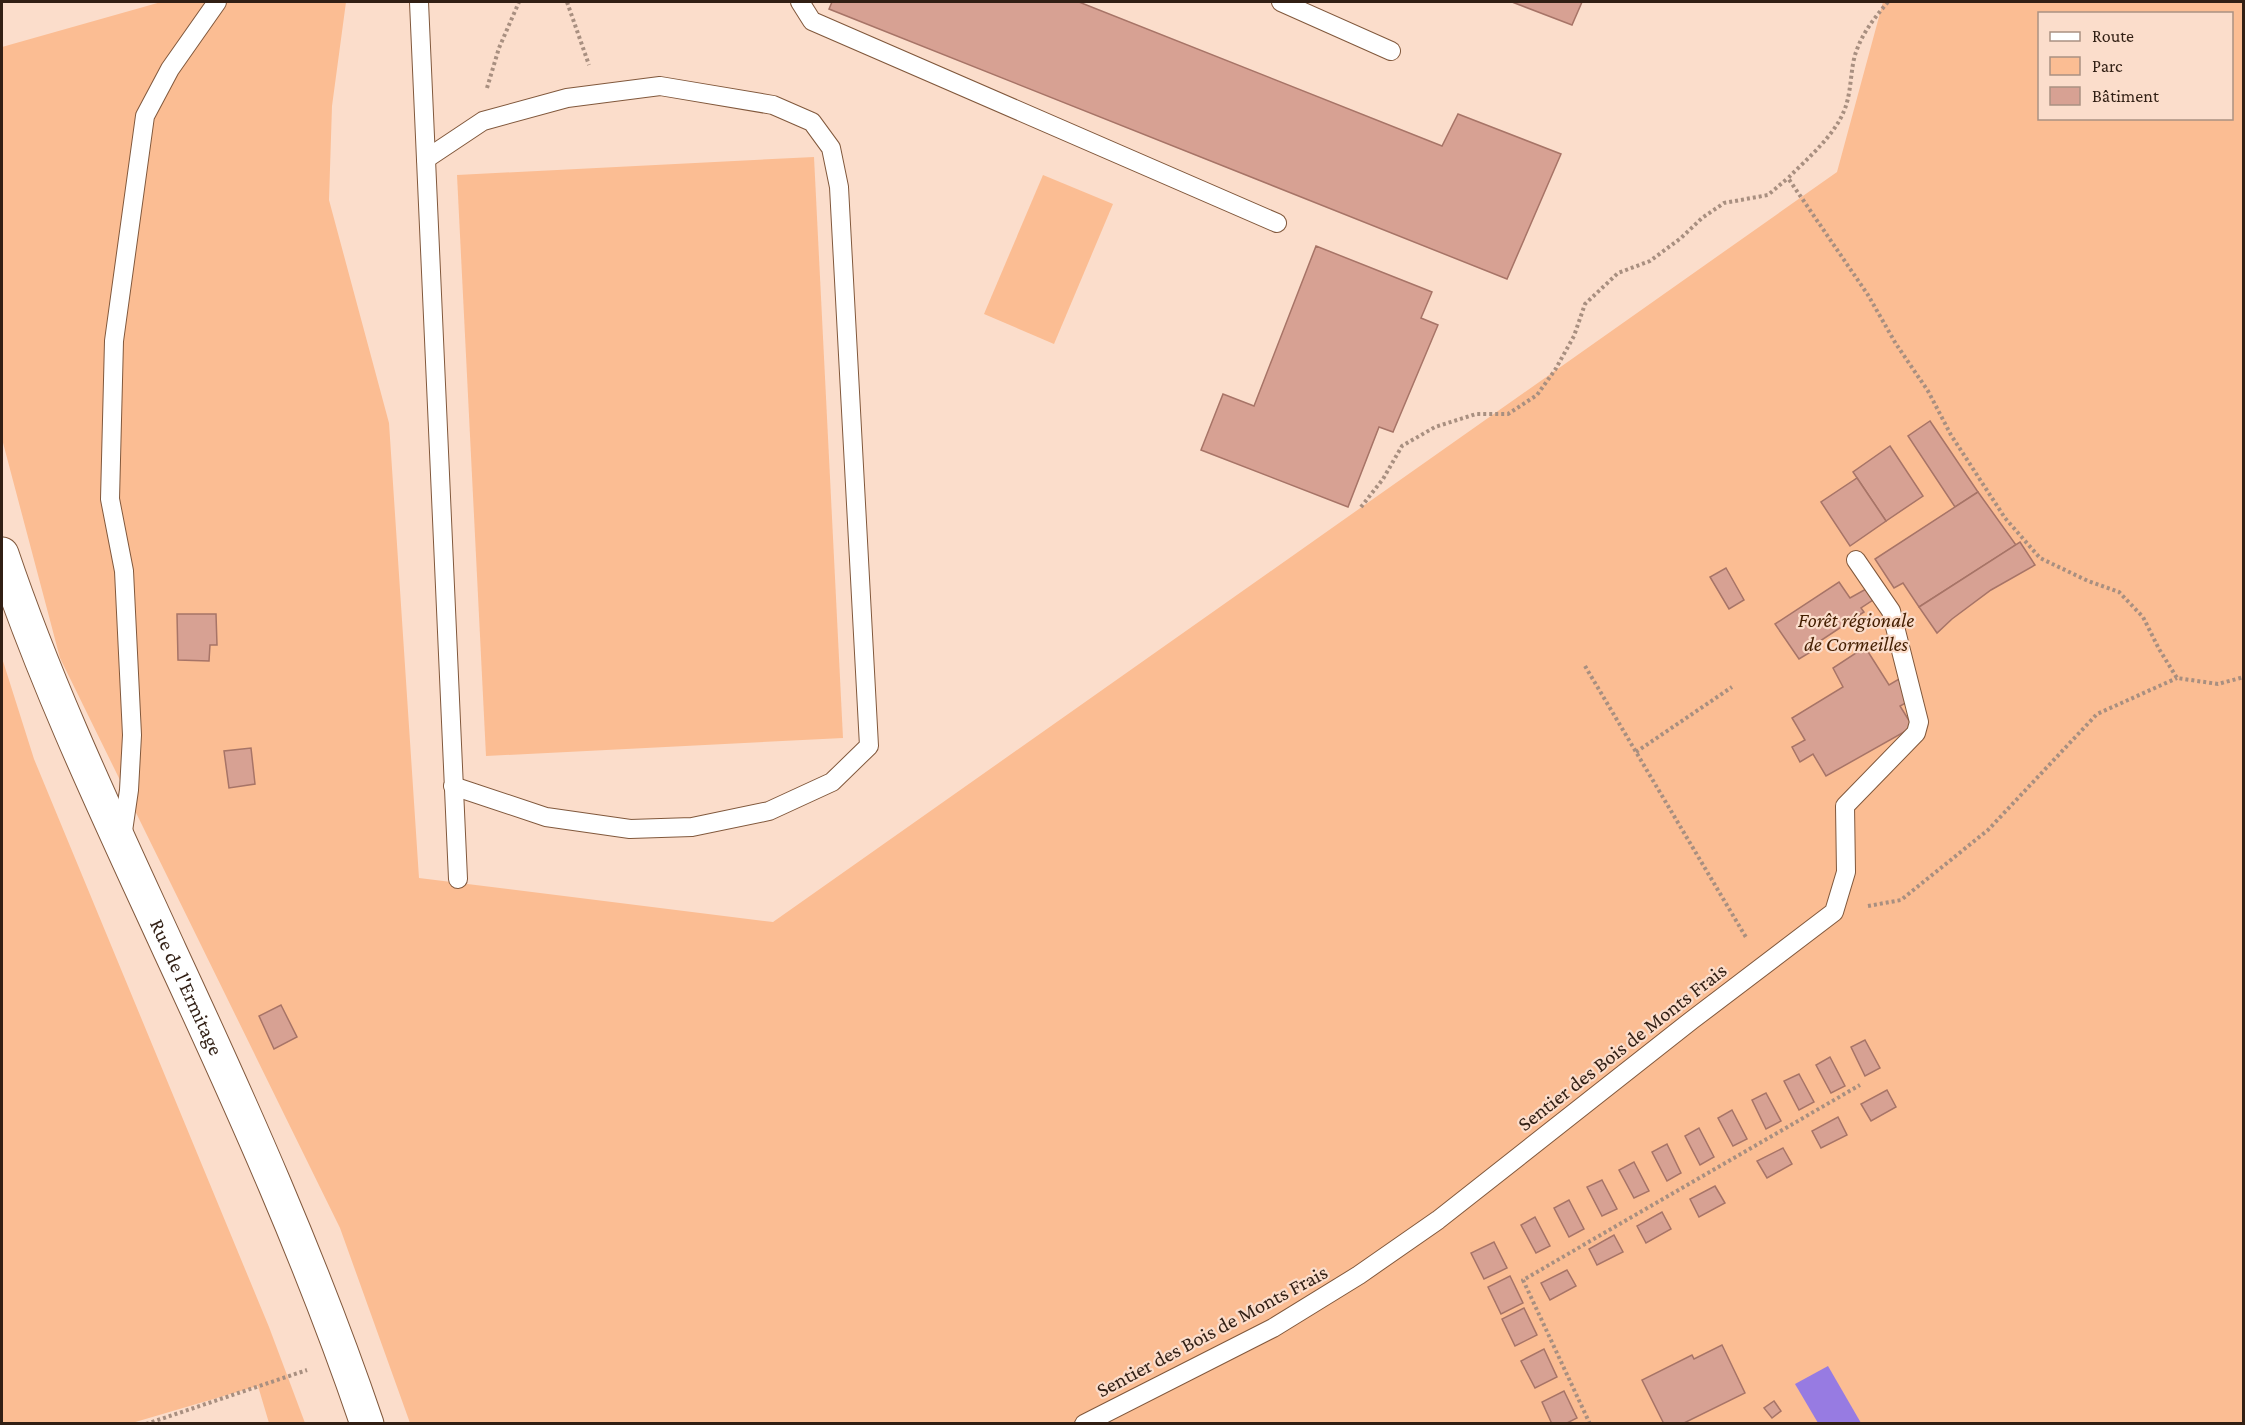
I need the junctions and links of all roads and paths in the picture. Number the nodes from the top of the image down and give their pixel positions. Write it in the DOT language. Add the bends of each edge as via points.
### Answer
graph roads {
  1 [pos="217,2"];
  2 [pos="419,2"];
  3 [pos="519,2"];
  4 [pos="567,2"];
  5 [pos="800,2"];
  6 [pos="1281,2"];
  7 [pos="1888,2"];
  8 [pos="1391,51"];
  9 [pos="600,94"];
  10 [pos="483,121"];
  11 [pos="426,159"];
  12 [pos="1788,178"];
  13 [pos="1277,223"];
  14 [pos="1361,507"];
  15 [pos="2,554"];
  16 [pos="1856,560"];
  17 [pos="1585,666"];
  18 [pos="2244,677"];
  19 [pos="2177,678"];
  20 [pos="1732,687"];
  21 [pos="1636,752"];
  22 [pos="453,786"];
  23 [pos="121,844"];
  24 [pos="458,879"];
  25 [pos="1834,912"];
  26 [pos="1763,966"];
  27 [pos="1860,1085"];
  28 [pos="345,1358"];
  29 [pos="1093,1422"];
  30 [pos="146,1424"];
  31 [pos="367,1424"];
  32 [pos="1590,1424"];
  1 -- 23 [label="lane" via="170,69 145,116 114,341 110,498 124,571 132,735"];
  2 -- 11 [label="lane"];
  3 -- 10 [label="path" via="499,48 485,95"];
  4 -- 9 [label="path"];
  5 -- 13 [label="lane" via="812,21"];
  6 -- 8 [label="lane"];
  7 -- 12 [label="path" via="1869,23 1855,53 1844,111 1821,145"];
  9 -- 10 [label="lane" via="567,98"];
  9 -- 22 [label="lane" via="660,86 773,105 812,122 831,148 839,187 869,746 832,782 769,811 692,827 630,829 546,817"];
  10 -- 11 [label="lane"];
  11 -- 22 [label="lane"];
  12 -- 14 [label="path" via="1768,195 1724,203 1650,261 1618,273 1585,304 1574,336 1537,395 1508,414 1476,414 1436,427 1402,446"];
  12 -- 19 [label="path" via="1868,295 2005,518 2040,558 2119,592 2143,617"];
  15 -- 23 [label="street, Rue de l'Ermitage" via="23,615"];
  16 -- 25 [label="lane" via="1891,611 1919,722 1916,733 1845,806 1846,872"];
  17 -- 21 [label="path"];
  18 -- 19 [label="path" via="2218,684"];
  19 -- 25 [label="path" via="2097,714 1988,830 1901,900"];
  20 -- 21 [label="path"];
  21 -- 26 [label="path"];
  22 -- 24 [label="lane"];
  23 -- 28 [label="street, Rue de l'Ermitage" via="267,1167"];
  25 -- 26 [label="lane, Sentier des Bois de Monts Frais"];
  26 -- 29 [label="lane, Sentier des Bois de Monts Frais" via="1438,1220 1359,1275 1273,1328"];
  27 -- 32 [label="path" via="1523,1280"];
  28 -- 30 [label="path"];
  28 -- 31 [label="street, Rue de l'Ermitage"];
}
